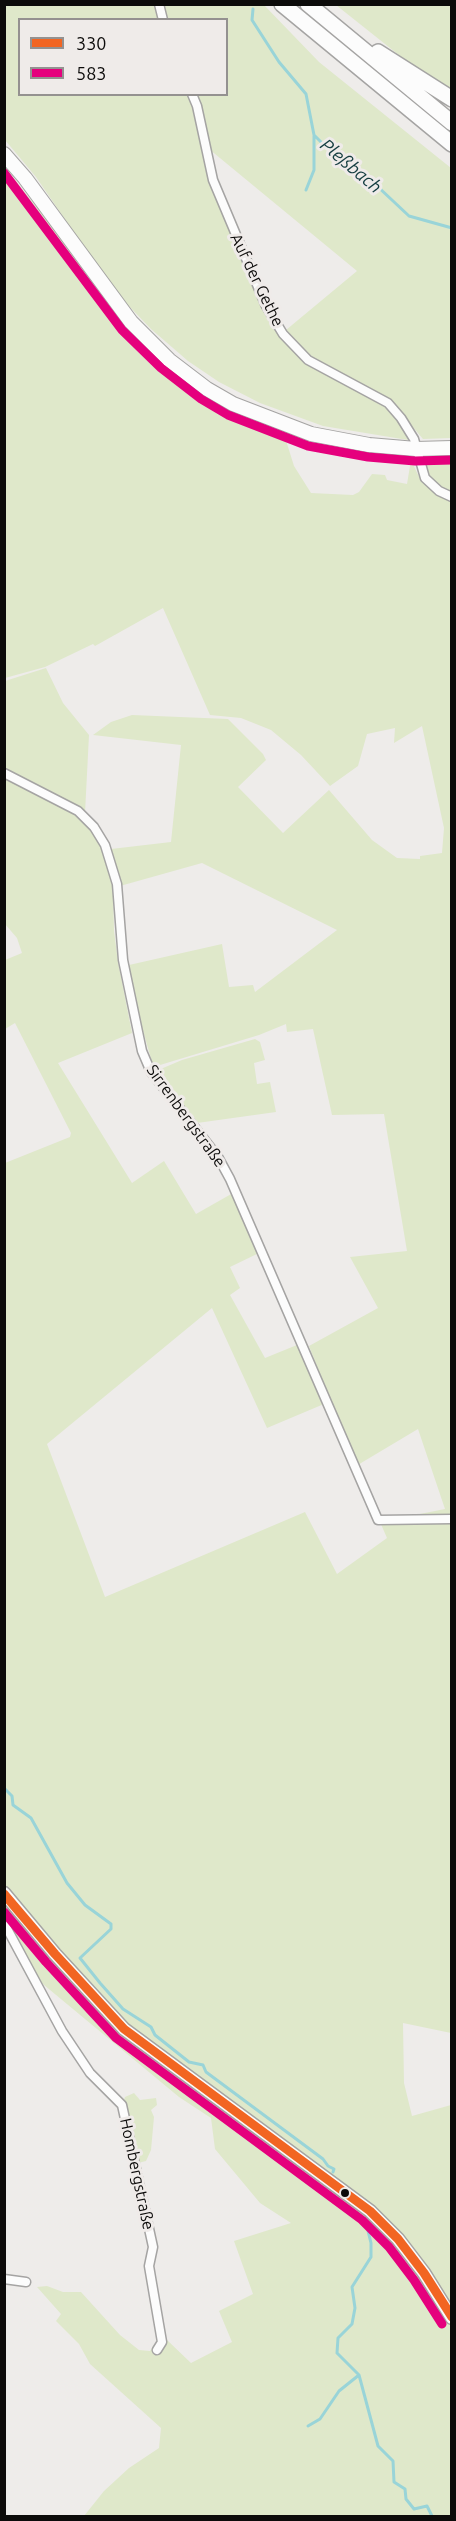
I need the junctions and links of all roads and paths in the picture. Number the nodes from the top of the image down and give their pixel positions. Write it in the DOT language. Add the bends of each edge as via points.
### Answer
graph roads {
  1 [pos="282,4"];
  2 [pos="310,6"];
  3 [pos="193,96"];
  4 [pos="452,99"];
  5 [pos="452,123"];
  6 [pos="452,144"];
  7 [pos="4,154"];
  8 [pos="452,448"];
  9 [pos="416,449"];
  10 [pos="452,497"];
  11 [pos="4,773"];
  12 [pos="452,1519"];
  13 [pos="4,1893"];
  14 [pos="4,1923"];
  15 [pos="4,2279"];
  16 [pos="26,2282"];
  17 [pos="452,2318"];
  18 [pos="157,2350"];
  1 -- 6 [label="highway"];
  2 -- 4 [label="highway"];
  2 -- 5 [label="highway"];
  3 -- 9 [label="street, Auf der Gethe" via="213,180 239,245 283,334 308,360 388,403 406,425"];
  7 -- 9 [label="main road" via="131,322 200,384 233,404 311,434"];
  8 -- 9 [label="main road"];
  9 -- 10 [label="street, Auf der Gethe" via="427,481"];
  11 -- 12 [label="street, Sirrenbergstraße" via="78,812 105,845 117,884 123,960 142,1051 151,1072 218,1157 230,1179 378,1520"];
  13 -- 17 [label="main road" via="124,2029 369,2211 424,2273"];
  14 -- 18 [label="street, Hombergstraße" via="62,2031 90,2073 122,2105 153,2247 149,2266 162,2342"];
  15 -- 16 [label="street"];
}
